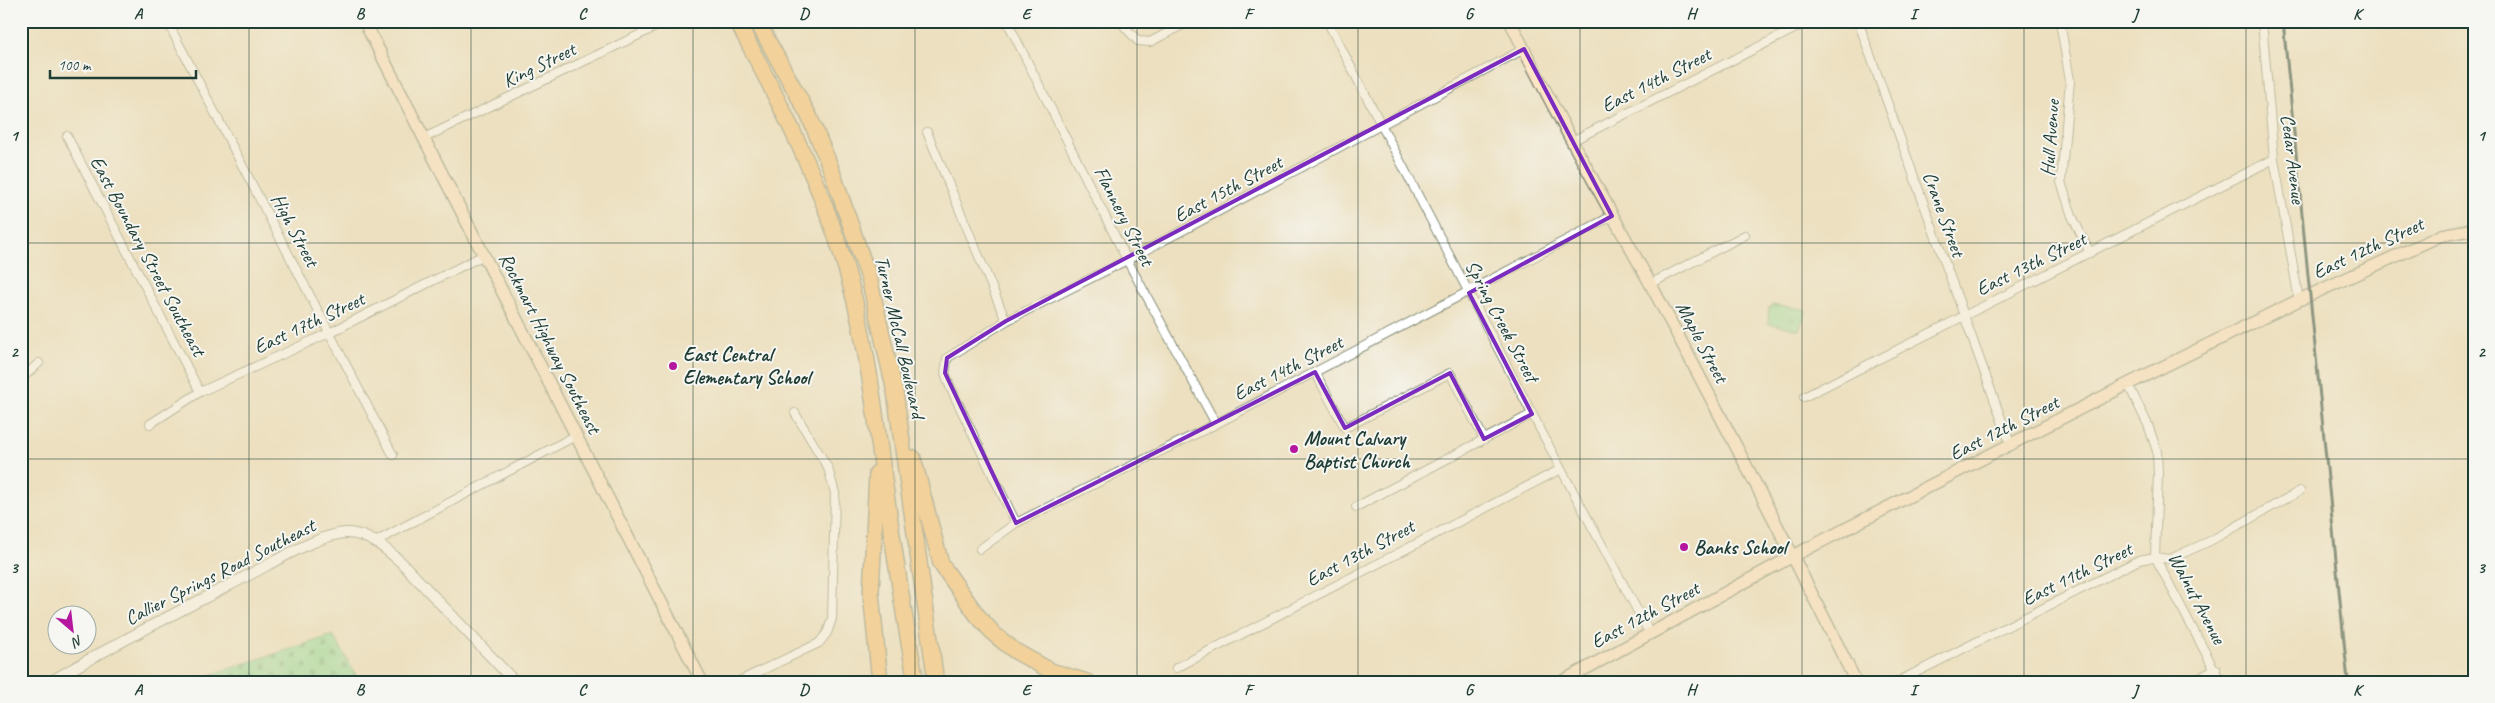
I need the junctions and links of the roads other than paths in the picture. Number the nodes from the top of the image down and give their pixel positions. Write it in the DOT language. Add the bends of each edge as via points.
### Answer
graph roads {
  1 [pos="167,21"];
  2 [pos="364,21"];
  3 [pos="668,21"];
  4 [pos="737,21"];
  5 [pos="757,21"];
  6 [pos="1007,21"];
  7 [pos="1190,21"];
  8 [pos="1326,21"];
  9 [pos="1510,21"];
  10 [pos="1810,21"];
  11 [pos="1858,21"];
  12 [pos="2060,21"];
  13 [pos="2262,21"];
  14 [pos="1124,26"];
  15 [pos="1524,49"];
  16 [pos="1382,126"];
  17 [pos="927,132"];
  18 [pos="67,136"];
  19 [pos="424,138"];
  20 [pos="1572,141"];
  21 [pos="2274,159"];
  22 [pos="1612,216"];
  23 [pos="2474,229"];
  24 [pos="1745,235"];
  25 [pos="2090,253"];
  26 [pos="484,255"];
  27 [pos="1127,260"];
  28 [pos="1650,284"];
  29 [pos="1468,293"];
  30 [pos="2299,300"];
  31 [pos="1962,316"];
  32 [pos="1006,321"];
  33 [pos="331,332"];
  34 [pos="39,363"];
  35 [pos="1315,372"];
  36 [pos="21,379"];
  37 [pos="2128,384"];
  38 [pos="200,392"];
  39 [pos="895,392"];
  40 [pos="1804,397"];
  41 [pos="794,413"];
  42 [pos="1532,414"];
  43 [pos="150,424"];
  44 [pos="1216,424"];
  45 [pos="576,436"];
  46 [pos="1484,439"];
  47 [pos="879,442"];
  48 [pos="2011,446"];
  49 [pos="393,455"];
  50 [pos="1561,469"];
  51 [pos="2300,492"];
  52 [pos="1356,507"];
  53 [pos="1016,523"];
  54 [pos="375,542"];
  55 [pos="980,549"];
  56 [pos="1793,556"];
  57 [pos="2155,557"];
  58 [pos="1650,634"];
  59 [pos="1176,668"];
  60 [pos="2216,670"];
  61 [pos="508,680"];
  62 [pos="50,682"];
  63 [pos="702,682"];
  64 [pos="737,682"];
  65 [pos="880,682"];
  66 [pos="916,682"];
  67 [pos="936,682"];
  68 [pos="1087,682"];
  69 [pos="1560,682"];
  70 [pos="1856,682"];
  71 [pos="1897,682"];
  72 [pos="2192,682"];
  73 [pos="2221,682"];
  1 -- 33 [label="street, High Street"];
  2 -- 19 [label="main road, Rockmart Highway Southeast"];
  3 -- 19 [label="street, King Street"];
  4 -- 47 [label="highway, Turner McCall Boulevard" via="817,181 837,238 854,298 874,395"];
  5 -- 39 [label="highway, Turner McCall Boulevard" via="809,116 830,166 869,278"];
  6 -- 27 [label="street, Flannery Street"];
  7 -- 14 [label="street" via="1150,42 1138,41"];
  8 -- 16 [label="street, Spring Creek Street"];
  9 -- 15 [label="main road, Maple Street"];
  10 -- 20 [label="street, East 14th Street"];
  11 -- 31 [label="street, Crane Street"];
  12 -- 25 [label="street, Hull Avenue" via="2070,81 2061,182 2072,216"];
  13 -- 21 [label="street, Cedar Avenue"];
  15 -- 16 [label="street, East 15th Street"];
  15 -- 20 [label="main road, Maple Street"];
  16 -- 27 [label="street, East 15th Street"];
  16 -- 29 [label="street, Spring Creek Street"];
  17 -- 32 [label="street"];
  18 -- 38 [label="street, East Boundary Street Southeast"];
  19 -- 26 [label="main road, Rockmart Highway Southeast"];
  20 -- 22 [label="main road, Maple Street"];
  21 -- 25 [label="street, East 13th Street"];
  21 -- 30 [label="street, Cedar Avenue"];
  22 -- 28 [label="main road, Maple Street"];
  22 -- 29 [label="street, East 14th Street"];
  23 -- 30 [label="main road, East 12th Street" via="2442,235"];
  24 -- 28 [label="street"];
  25 -- 31 [label="street, East 13th Street"];
  26 -- 33 [label="street, East 17th Street"];
  26 -- 45 [label="main road, Rockmart Highway Southeast"];
  27 -- 32 [label="street, East 15th Street"];
  27 -- 44 [label="street, Flannery Street"];
  28 -- 56 [label="main road, Maple Street"];
  29 -- 35 [label="street, East 14th Street"];
  29 -- 42 [label="street, Spring Creek Street"];
  30 -- 37 [label="main road, East 12th Street"];
  31 -- 40 [label="street, East 13th Street"];
  31 -- 48 [label="street, Crane Street"];
  32 -- 53 [label="street, East 15th Street" via="948,358 945,373"];
  33 -- 38 [label="street, East 17th Street"];
  33 -- 49 [label="street, High Street"];
  34 -- 36 [label="street"];
  35 -- 44 [label="street, East 14th Street"];
  35 -- 46 [label="street" via="1345,428 1450,372"];
  37 -- 48 [label="main road, East 12th Street"];
  37 -- 57 [label="street, Walnut Avenue" via="2157,451"];
  38 -- 43 [label="street, East 17th Street"];
  39 -- 67 [label="highway, Turner McCall Boulevard"];
  39 -- 68 [label="highway" via="941,564 995,635 1015,651 1051,671"];
  41 -- 64 [label="street" via="833,480 832,619 819,643"];
  42 -- 46 [label="street"];
  42 -- 50 [label="street, Spring Creek Street"];
  44 -- 53 [label="street, East 14th Street"];
  45 -- 54 [label="street"];
  45 -- 63 [label="main road, Rockmart Highway Southeast"];
  46 -- 52 [label="street"];
  47 -- 65 [label="highway" via="871,593"];
  47 -- 66 [label="highway, Turner McCall Boulevard"];
  48 -- 56 [label="main road, East 12th Street"];
  50 -- 58 [label="street, Spring Creek Street"];
  50 -- 59 [label="street, East 13th Street"];
  51 -- 57 [label="street, East 11th Street" via="2186,552 2170,559"];
  53 -- 55 [label="street, East 14th Street"];
  54 -- 61 [label="street, Callier Springs Road Southeast" via="402,562"];
  54 -- 62 [label="street, Callier Springs Road Southeast" via="349,533 332,535 155,624"];
  56 -- 58 [label="main road, East 12th Street"];
  56 -- 70 [label="main road, Maple Street"];
  57 -- 60 [label="street, Walnut Avenue"];
  57 -- 71 [label="street, East 11th Street" via="2139,560"];
  58 -- 69 [label="main road, East 12th Street"];
  60 -- 72 [label="street"];
  60 -- 73 [label="street, Walnut Avenue"];
}
